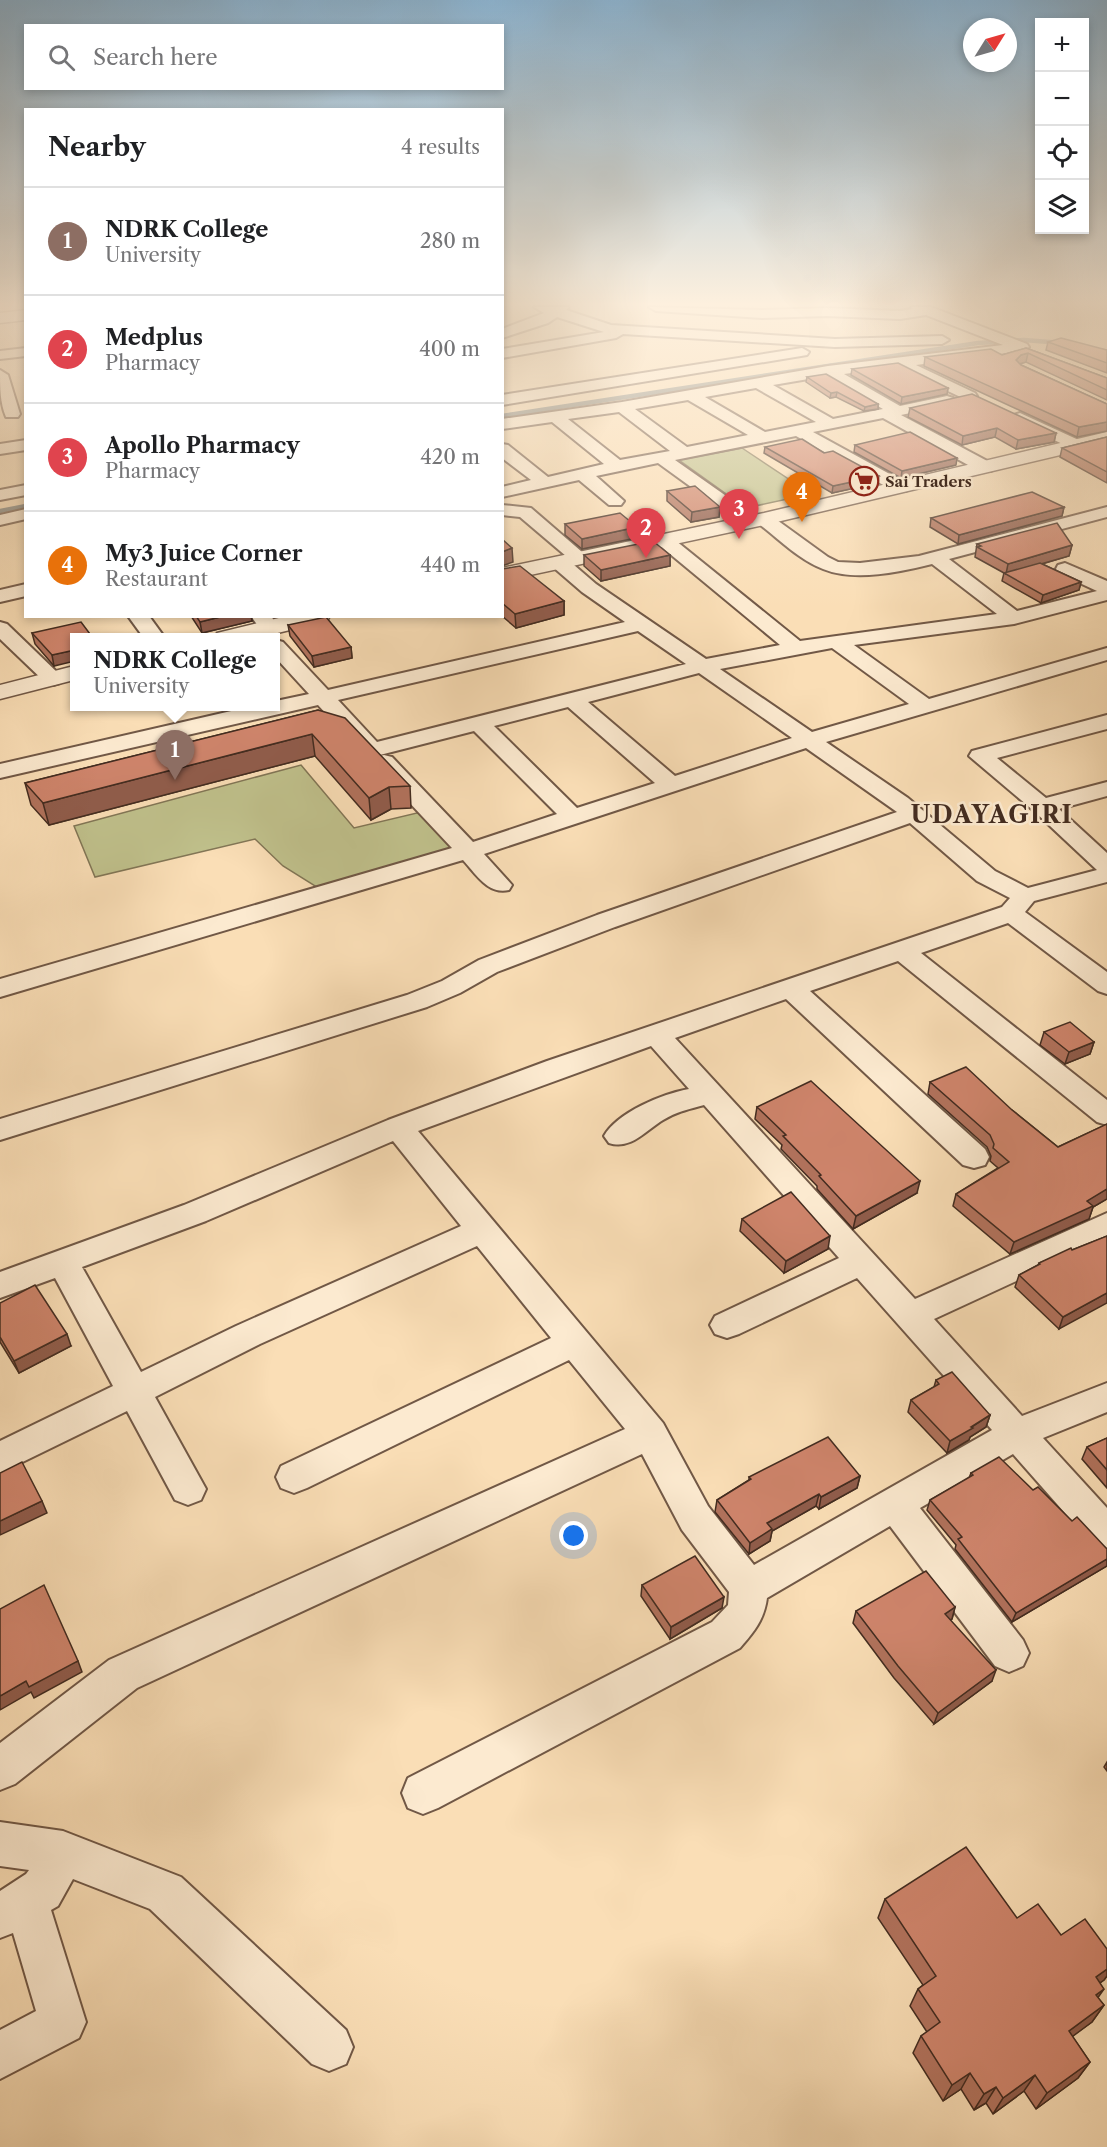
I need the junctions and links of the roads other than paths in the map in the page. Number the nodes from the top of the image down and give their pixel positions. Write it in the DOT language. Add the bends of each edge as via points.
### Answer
graph roads {
  1 [pos="620,407"];
  2 [pos="622,407"];
  3 [pos="711,407"];
  4 [pos="801,407"];
  5 [pos="884,407"];
  6 [pos="925,407"];
  7 [pos="1004,410"];
  8 [pos="893,413"];
  9 [pos="553,415"];
  10 [pos="504,424"];
  11 [pos="831,424"];
  12 [pos="799,431"];
  13 [pos="764,438"];
  14 [pos="1107,438"];
  15 [pos="24,444"];
  16 [pos="1077,445"];
  17 [pos="0,449"];
  18 [pos="504,451"];
  19 [pos="684,453"];
  20 [pos="662,458"];
  21 [pos="617,466"];
  22 [pos="985,467"];
  23 [pos="583,474"];
  24 [pos="546,483"];
  25 [pos="900,488"];
  26 [pos="24,490"];
  27 [pos="0,495"];
  28 [pos="615,501"];
  29 [pos="504,504"];
  30 [pos="504,504"];
  31 [pos="1107,512"];
  32 [pos="24,518"];
  33 [pos="0,520"];
  34 [pos="758,521"];
  35 [pos="664,540"];
  36 [pos="935,557"];
  37 [pos="570,560"];
  38 [pos="1065,569"];
  39 [pos="504,575"];
  40 [pos="1107,588"];
  41 [pos="24,590"];
  42 [pos="1107,594"];
  43 [pos="0,596"];
  44 [pos="140,618"];
  45 [pos="312,618"];
  46 [pos="1014,618"];
  47 [pos="642,624"];
  48 [pos="0,628"];
  49 [pos="267,632"];
  50 [pos="151,633"];
  51 [pos="837,642"];
  52 [pos="280,647"];
  53 [pos="796,648"];
  54 [pos="1107,654"];
  55 [pos="703,666"];
  56 [pos="64,676"];
  57 [pos="0,692"];
  58 [pos="324,698"];
  59 [pos="572,699"];
  60 [pos="925,706"];
  61 [pos="280,708"];
  62 [pos="266,711"];
  63 [pos="1107,722"];
  64 [pos="478,723"];
  65 [pos="809,740"];
  66 [pos="372,750"];
  67 [pos="0,771"];
  68 [pos="670,784"];
  69 [pos="1107,789"];
  70 [pos="1042,806"];
  71 [pos="914,814"];
  72 [pos="572,816"];
  73 [pos="469,850"];
  74 [pos="1107,866"];
  75 [pos="1107,875"];
  76 [pos="500,885"];
  77 [pos="1018,904"];
  78 [pos="902,951"];
  79 [pos="1107,985"];
  80 [pos="0,988"];
  81 [pos="791,989"];
  82 [pos="657,1035"];
  83 [pos="710,1094"];
  84 [pos="1107,1115"];
  85 [pos="398,1127"];
  86 [pos="0,1130"];
  87 [pos="619,1136"];
  88 [pos="974,1157"];
  89 [pos="1107,1225"];
  90 [pos="482,1230"];
  91 [pos="63,1262"];
  92 [pos="861,1262"];
  93 [pos="0,1285"];
  94 [pos="909,1316"];
  95 [pos="727,1325"];
  96 [pos="574,1342"];
  97 [pos="134,1391"];
  98 [pos="1107,1397"];
  99 [pos="1018,1433"];
  100 [pos="650,1434"];
  101 [pos="0,1458"];
  102 [pos="294,1477"];
  103 [pos="188,1489"];
  104 [pos="895,1504"];
  105 [pos="1107,1534"];
  106 [pos="749,1588"];
  107 [pos="1009,1653"];
  108 [pos="0,1769"];
  109 [pos="423,1792"];
  110 [pos="0,1844"];
  111 [pos="63,1853"];
  112 [pos="13,1908"];
  113 [pos="329,2047"];
  114 [pos="0,2055"];
  1 -- 9 [label="street"];
  2 -- 19 [label="street"];
  3 -- 13 [label="street"];
  4 -- 11 [label="street"];
  5 -- 8 [label="street"];
  6 -- 8 [label="street"];
  7 -- 16 [label="street"];
  8 -- 11 [label="street"];
  8 -- 22 [label="street"];
  9 -- 10 [label="street"];
  9 -- 21 [label="street"];
  11 -- 12 [label="street"];
  12 -- 13 [label="street"];
  12 -- 25 [label="street"];
  13 -- 19 [label="street"];
  14 -- 16 [label="street"];
  15 -- 17 [label="street"];
  16 -- 22 [label="street"];
  18 -- 24 [label="street"];
  19 -- 20 [label="street"];
  20 -- 21 [label="street"];
  20 -- 34 [label="street"];
  21 -- 23 [label="street"];
  22 -- 25 [label="street"];
  23 -- 24 [label="street"];
  23 -- 28 [label="street"];
  24 -- 29 [label="street"];
  25 -- 34 [label="street"];
  26 -- 27 [label="street"];
  30 -- 37 [label="street" via="525,512"];
  31 -- 36 [label="street"];
  32 -- 33 [label="street"];
  34 -- 35 [label="street"];
  34 -- 36 [label="street" via="830,565 902,565"];
  35 -- 37 [label="street"];
  35 -- 53 [label="street"];
  36 -- 46 [label="street"];
  37 -- 39 [label="street"];
  37 -- 47 [label="street" via="589,588"];
  38 -- 40 [label="street"];
  41 -- 43 [label="street"];
  42 -- 46 [label="street"];
  44 -- 50 [label="street"];
  45 -- 49 [label="street"];
  46 -- 51 [label="street"];
  47 -- 55 [label="street"];
  47 -- 58 [label="street"];
  48 -- 56 [label="street"];
  51 -- 53 [label="street"];
  51 -- 60 [label="street"];
  52 -- 58 [label="street"];
  53 -- 55 [label="street"];
  54 -- 60 [label="street"];
  55 -- 59 [label="street"];
  55 -- 65 [label="street"];
  56 -- 57 [label="street"];
  58 -- 61 [label="street"];
  58 -- 66 [label="street"];
  59 -- 64 [label="street"];
  59 -- 68 [label="street"];
  60 -- 65 [label="street"];
  62 -- 67 [label="street"];
  63 -- 70 [label="street" via="980,756"];
  64 -- 66 [label="street"];
  64 -- 72 [label="street"];
  65 -- 68 [label="street"];
  65 -- 71 [label="street"];
  66 -- 73 [label="street"];
  68 -- 72 [label="street"];
  69 -- 70 [label="street"];
  70 -- 74 [label="street"];
  71 -- 77 [label="street"];
  71 -- 86 [label="street" via="606,921 488,966 417,1000"];
  72 -- 73 [label="street"];
  73 -- 76 [label="street"];
  73 -- 80 [label="street"];
  75 -- 77 [label="street"];
  77 -- 78 [label="street"];
  77 -- 79 [label="street"];
  78 -- 81 [label="street"];
  78 -- 84 [label="street"];
  81 -- 82 [label="street"];
  81 -- 88 [label="street"];
  82 -- 83 [label="street"];
  82 -- 85 [label="street"];
  83 -- 87 [label="street" via="674,1102"];
  83 -- 92 [label="street"];
  85 -- 90 [label="street"];
  85 -- 91 [label="street" via="195,1213"];
  89 -- 94 [label="street"];
  90 -- 96 [label="street"];
  90 -- 97 [label="street"];
  91 -- 93 [label="street"];
  91 -- 97 [label="street"];
  92 -- 94 [label="street"];
  92 -- 95 [label="street"];
  94 -- 99 [label="street"];
  96 -- 100 [label="street"];
  96 -- 102 [label="street"];
  97 -- 101 [label="street"];
  97 -- 103 [label="street"];
  98 -- 99 [label="street"];
  99 -- 104 [label="street"];
  99 -- 105 [label="street"];
  100 -- 106 [label="street" via="695,1518"];
  100 -- 108 [label="street" via="123,1674"];
  104 -- 106 [label="street"];
  104 -- 107 [label="street"];
  106 -- 109 [label="street" via="746,1612 726,1635"];
  110 -- 111 [label="street"];
  111 -- 112 [label="street" via="42,1890"];
  111 -- 113 [label="street" via="165,1893"];
  112 -- 114 [label="street" via="63,2022"];
}
